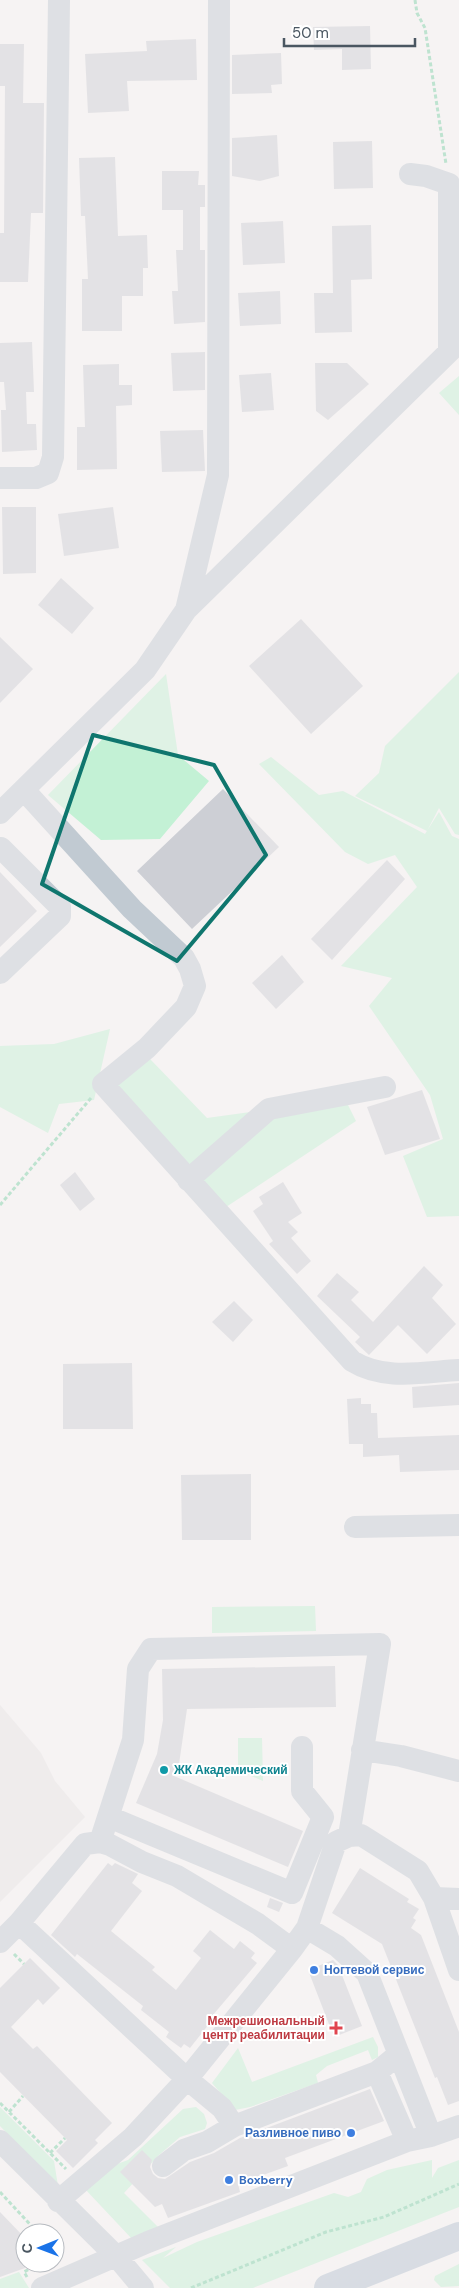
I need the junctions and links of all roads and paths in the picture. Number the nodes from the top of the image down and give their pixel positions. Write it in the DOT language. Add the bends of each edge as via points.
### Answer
graph roads {
  1 [pos="59,0"];
  2 [pos="219,0"];
  3 [pos="415,0"];
  4 [pos="410,174"];
  5 [pos="449,184"];
  6 [pos="454,346"];
  7 [pos="0,478"];
  8 [pos="186,610"];
  9 [pos="24,790"];
  10 [pos="0,813"];
  11 [pos="0,850"];
  12 [pos="0,973"];
  13 [pos="103,1084"];
  14 [pos="385,1087"];
  15 [pos="188,1180"];
  16 [pos="0,1205"];
  17 [pos="459,1370"];
  18 [pos="459,1525"];
  19 [pos="354,1527"];
  20 [pos="302,1746"];
  21 [pos="362,1750"];
  22 [pos="459,1771"];
  23 [pos="109,1817"];
  24 [pos="349,1836"];
  25 [pos="100,1842"];
  26 [pos="434,1898"];
  27 [pos="459,1899"];
  28 [pos="19,1923"];
  29 [pos="306,1928"];
  30 [pos="5,1946"];
  31 [pos="292,1948"];
  32 [pos="24,1964"];
  33 [pos="459,1970"];
  34 [pos="400,2054"];
  35 [pos="377,2072"];
  36 [pos="187,2079"];
  37 [pos="23,2096"];
  38 [pos="0,2103"];
  39 [pos="9,2112"];
  40 [pos="234,2126"];
  41 [pos="459,2126"];
  42 [pos="431,2136"];
  43 [pos="66,2138"];
  44 [pos="0,2141"];
  45 [pos="406,2141"];
  46 [pos="50,2153"];
  47 [pos="163,2166"];
  48 [pos="78,2182"];
  49 [pos="459,2184"];
  50 [pos="0,2192"];
  51 [pos="58,2201"];
  52 [pos="29,2223"];
  53 [pos="459,2236"];
  54 [pos="117,2257"];
  55 [pos="42,2288"];
  56 [pos="143,2288"];
  57 [pos="191,2288"];
  58 [pos="328,2288"];
  1 -- 7 [label="street" via="53,457 48,473 36,478"];
  2 -- 8 [label="street" via="218,475"];
  3 -- 5 [label="path" via="416,13 425,28"];
  4 -- 5 [label="street"];
  5 -- 6 [label="street"];
  6 -- 8 [label="street"];
  8 -- 9 [label="street" via="145,670"];
  9 -- 10 [label="street"];
  9 -- 13 [label="street" via="132,910 184,958 193,978 195,986 186,1007 146,1048"];
  11 -- 12 [label="street" via="61,911 60,916"];
  13 -- 15 [label="street"];
  13 -- 16 [label="path"];
  14 -- 15 [label="street" via="269,1109"];
  15 -- 17 [label="street" via="352,1361 366,1370 388,1374"];
  18 -- 19 [label="street"];
  20 -- 23 [label="street" via="302,1791 323,1817 292,1893"];
  21 -- 22 [label="street"];
  21 -- 23 [label="street" via="380,1644 151,1649 138,1669 133,1740"];
  21 -- 24 [label="street"];
  23 -- 25 [label="street"];
  24 -- 26 [label="street" via="361,1835 418,1871"];
  24 -- 29 [label="street" via="336,1842"];
  25 -- 28 [label="street" via="85,1844"];
  25 -- 31 [label="street" via="177,1876"];
  26 -- 27 [label="street"];
  26 -- 33 [label="street"];
  28 -- 30 [label="street"];
  28 -- 36 [label="street"];
  29 -- 31 [label="street"];
  29 -- 34 [label="street" via="337,1946 367,1973"];
  30 -- 32 [label="path"];
  31 -- 36 [label="street"];
  34 -- 35 [label="street"];
  34 -- 42 [label="street"];
  35 -- 40 [label="street"];
  35 -- 45 [label="street"];
  36 -- 40 [label="street" via="222,2108"];
  36 -- 48 [label="street" via="133,2137"];
  37 -- 39 [label="path"];
  38 -- 39 [label="path"];
  39 -- 46 [label="path"];
  40 -- 47 [label="street" via="207,2142 184,2150"];
  41 -- 42 [label="street"];
  42 -- 45 [label="street"];
  43 -- 46 [label="path"];
  44 -- 51 [label="street"];
  45 -- 54 [label="street"];
  46 -- 48 [label="path"];
  48 -- 51 [label="street"];
  49 -- 57 [label="path" via="384,2216 326,2232"];
  50 -- 52 [label="path"];
  51 -- 54 [label="street"];
  53 -- 58 [label="main road"];
  54 -- 55 [label="street"];
  54 -- 56 [label="street"];
}
